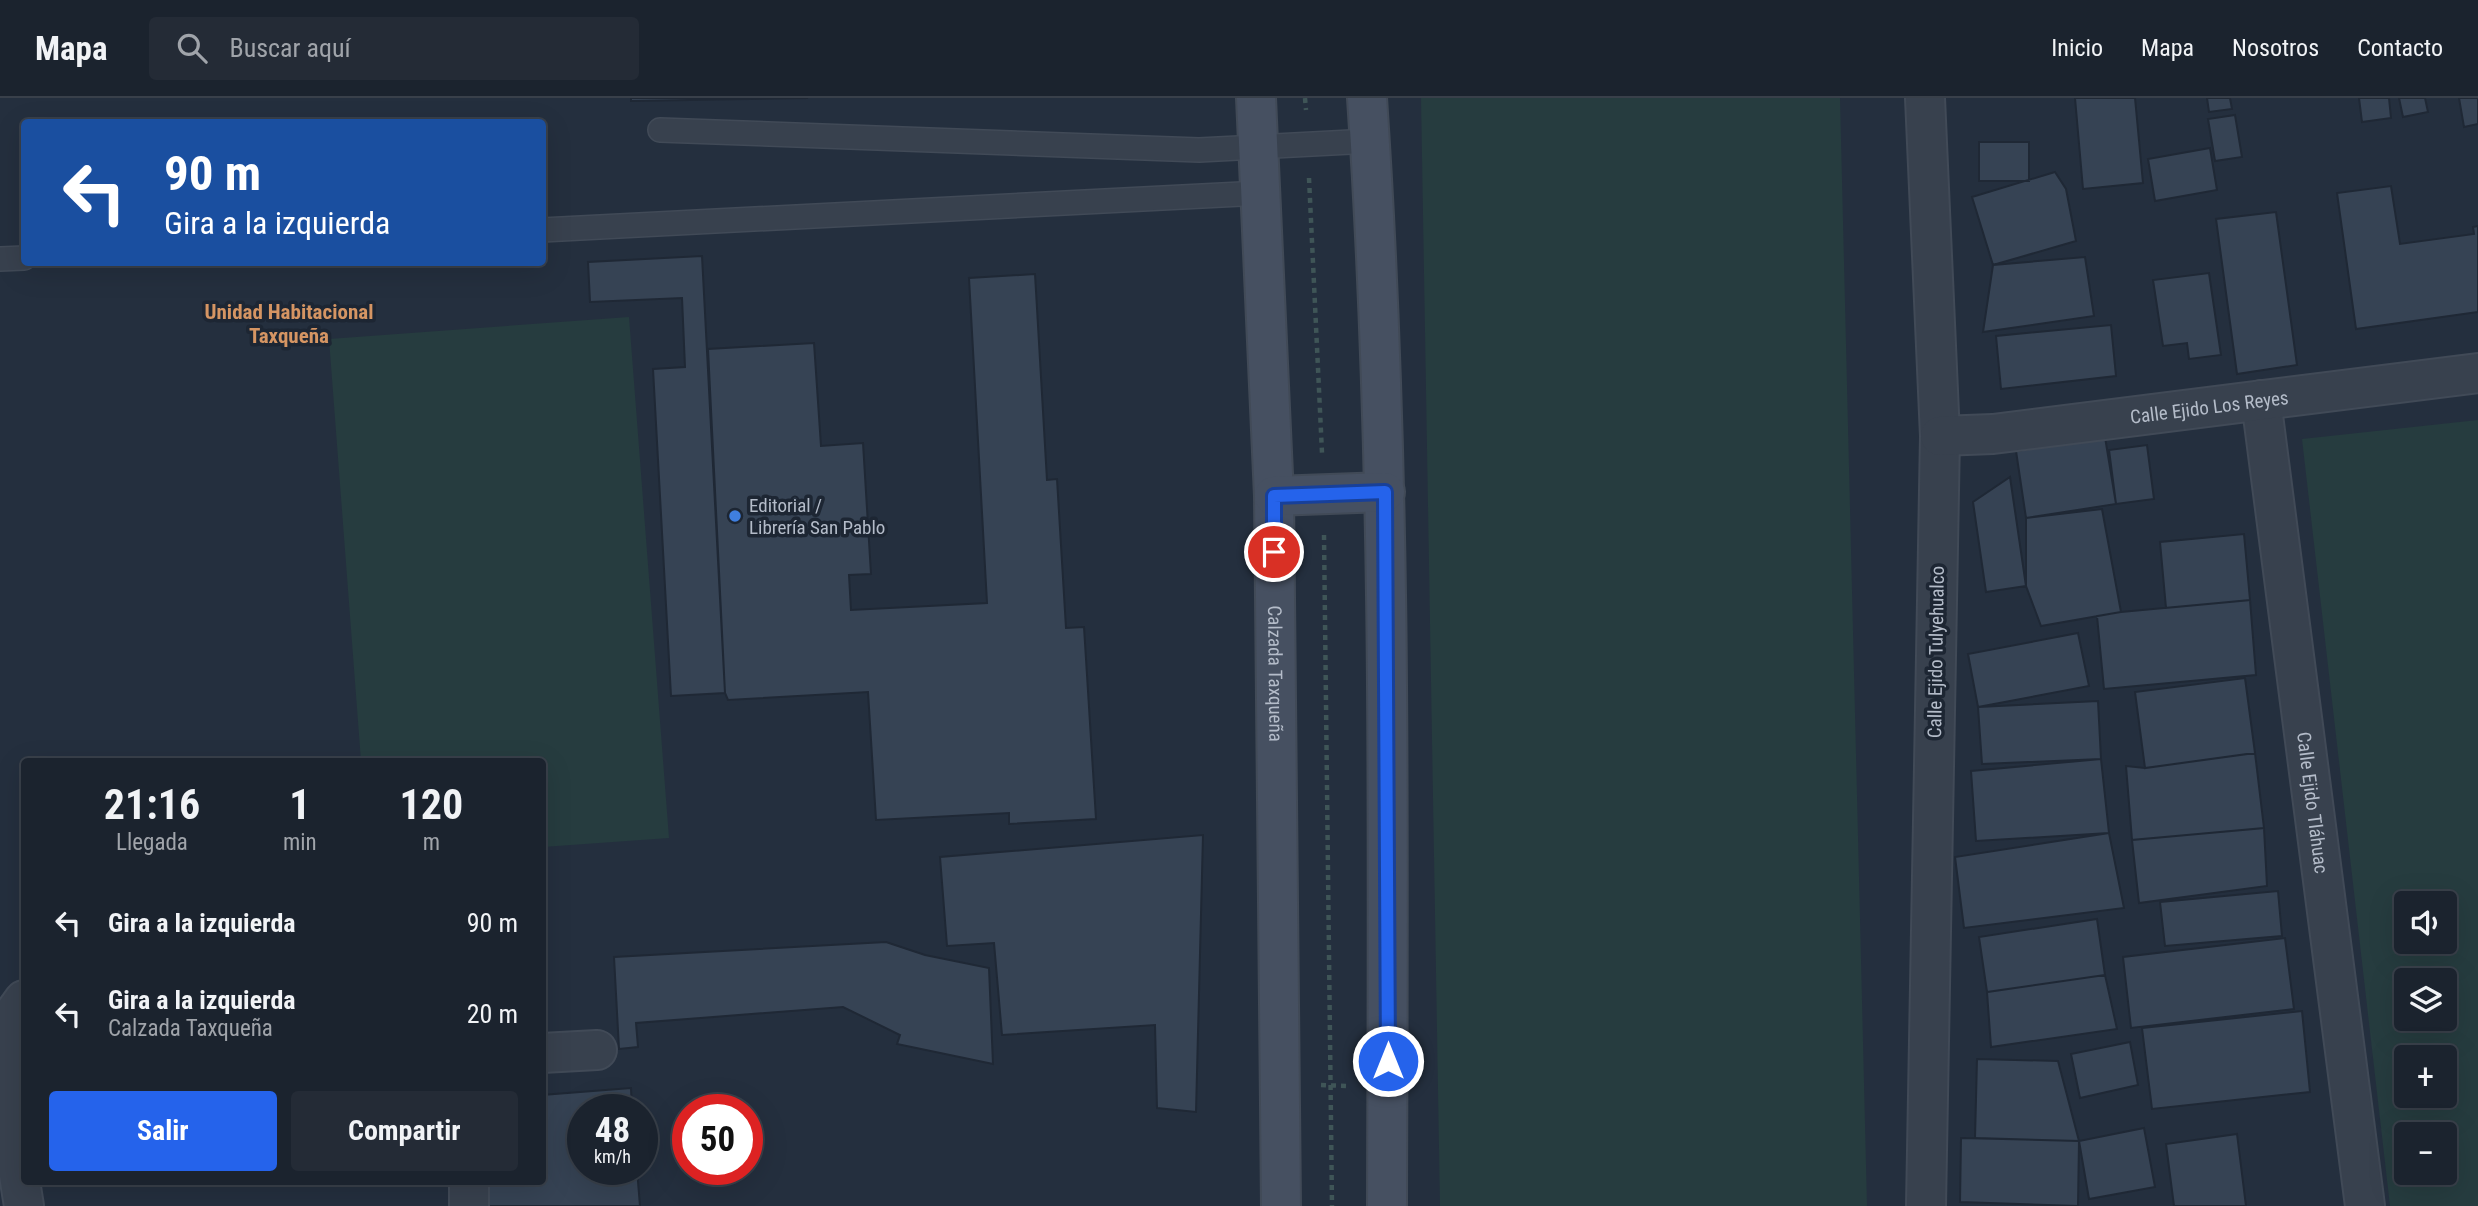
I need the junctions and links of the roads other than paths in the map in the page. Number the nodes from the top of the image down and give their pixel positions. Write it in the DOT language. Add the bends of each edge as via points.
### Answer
graph roads {
  1 [pos="1256,98"];
  2 [pos="1367,98"];
  3 [pos="1925,98"];
  4 [pos="660,130"];
  5 [pos="1370,141"];
  6 [pos="1259,148"];
  7 [pos="1261,192"];
  8 [pos="546,230"];
  9 [pos="21,258"];
  10 [pos="0,259"];
  11 [pos="2478,373"];
  12 [pos="2261,400"];
  13 [pos="1940,436"];
  14 [pos="1385,492"];
  15 [pos="1274,496"];
  16 [pos="21,1004"];
  17 [pos="597,1050"];
  18 [pos="546,1053"];
  19 [pos="469,1185"];
  20 [pos="24,1206"];
  21 [pos="469,1206"];
  22 [pos="1281,1206"];
  23 [pos="1387,1206"];
  24 [pos="1926,1206"];
  25 [pos="2365,1206"];
  1 -- 6 [label="main road, Calzada Taxqueña"];
  2 -- 5 [label="main road"];
  3 -- 13 [label="street, Calle Ejido Tulyehualco"];
  4 -- 6 [label="lane" via="1160,149"];
  5 -- 6 [label="lane"];
  5 -- 14 [label="main road"];
  6 -- 7 [label="main road, Calzada Taxqueña"];
  7 -- 8 [label="lane"];
  7 -- 15 [label="main road, Calzada Taxqueña"];
  9 -- 10 [label="lane"];
  11 -- 12 [label="street, Calle Ejido Los Reyes"];
  12 -- 13 [label="street, Calle Ejido Los Reyes" via="1993,434"];
  12 -- 25 [label="street, Calle Ejido Tláhuac"];
  13 -- 24 [label="street, Calle Ejido Tulyehualco"];
  14 -- 15 [label="main road"];
  14 -- 23 [label="main road"];
  15 -- 22 [label="main road, Calzada Taxqueña"];
  16 -- 20 [label="street" via="5,1026 0,1057"];
  17 -- 18 [label="street"];
  19 -- 21 [label="street"];
}
